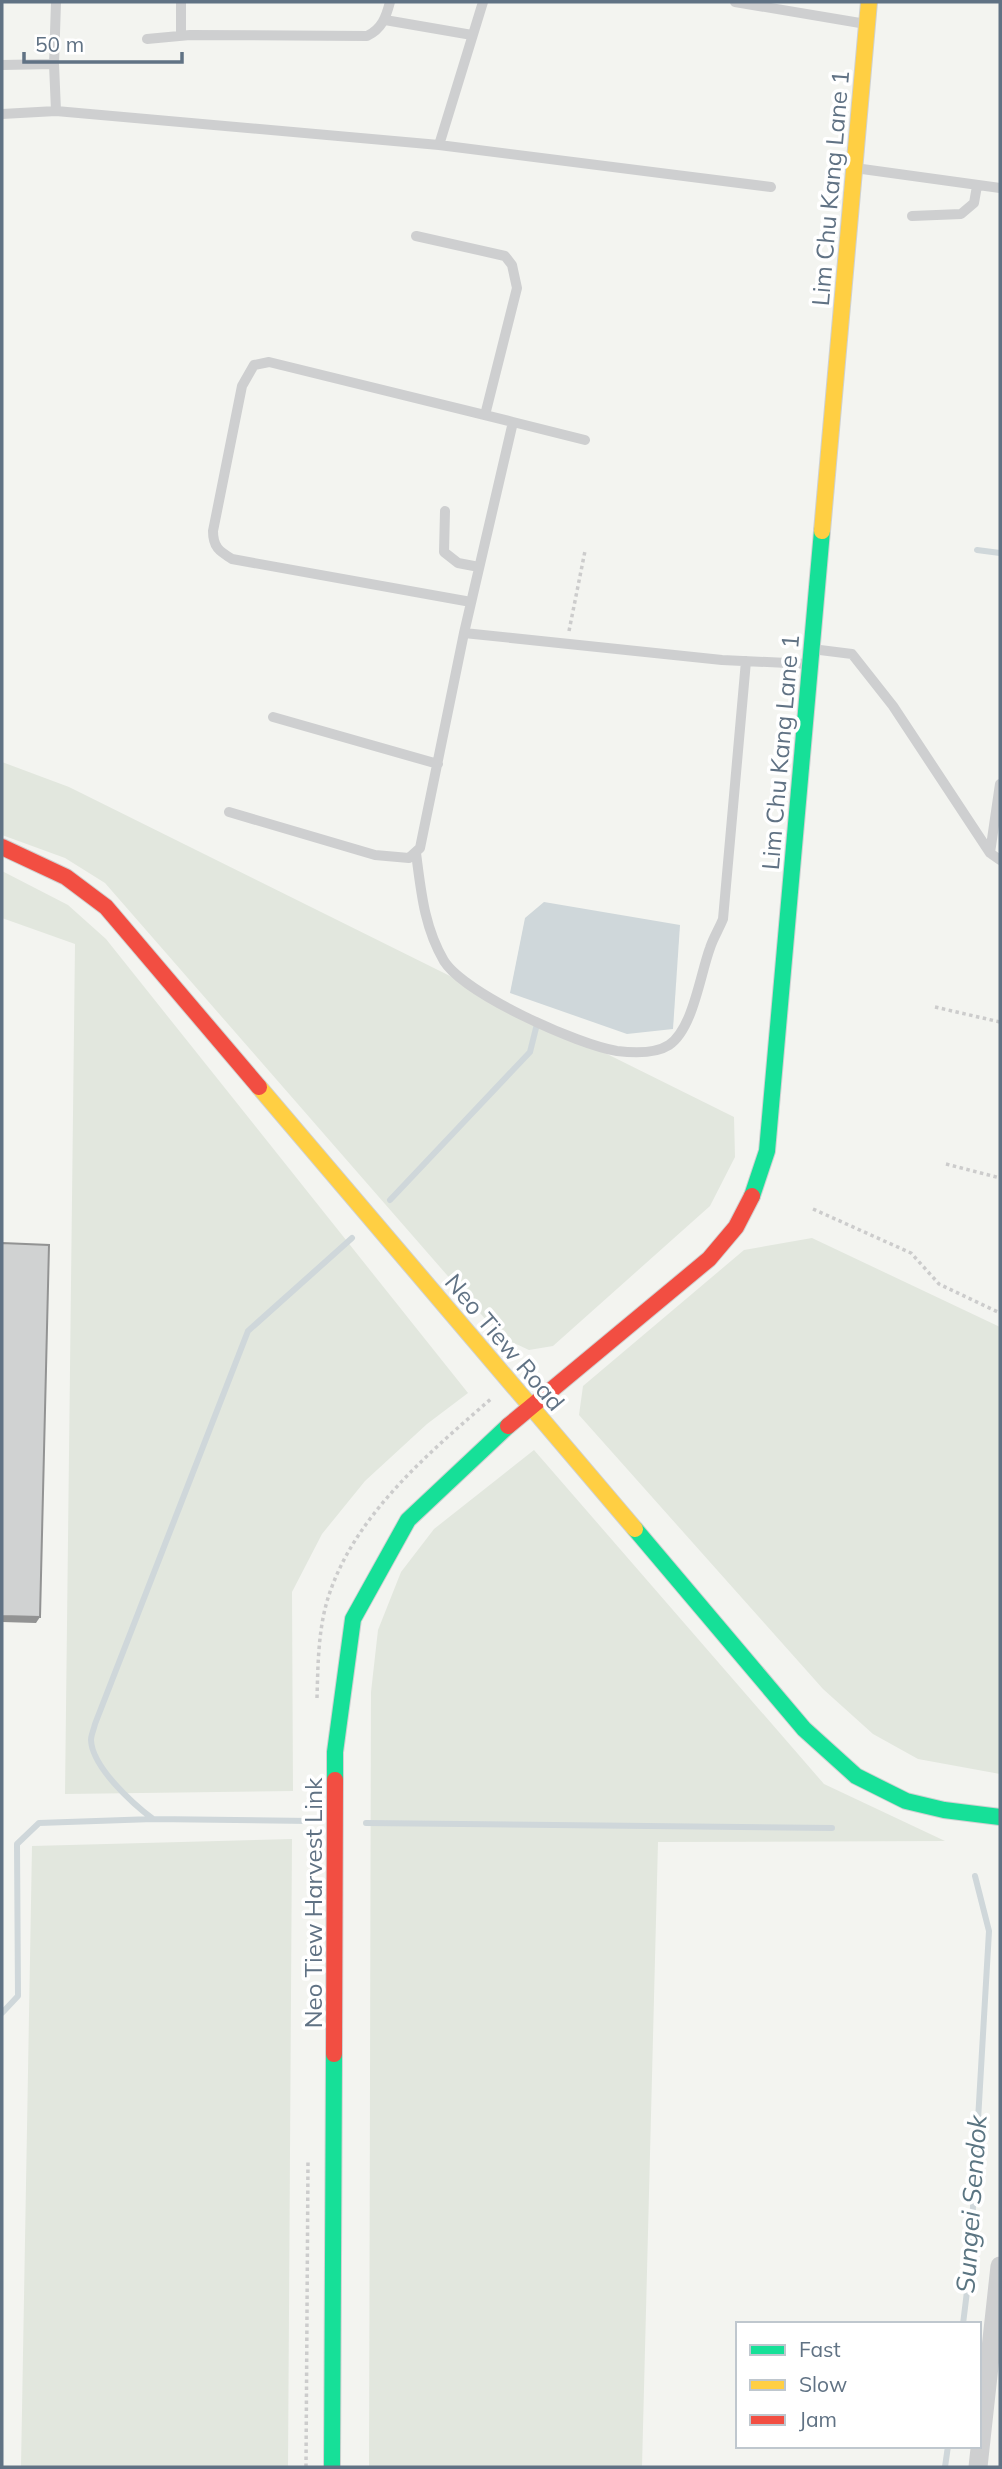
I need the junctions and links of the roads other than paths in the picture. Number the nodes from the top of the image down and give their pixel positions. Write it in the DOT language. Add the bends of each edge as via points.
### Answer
graph roads {
  1 [pos="56,2"];
  2 [pos="181,2"];
  3 [pos="390,2"];
  4 [pos="483,2"];
  5 [pos="735,2"];
  6 [pos="869,2"];
  7 [pos="385,19"];
  8 [pos="867,25"];
  9 [pos="472,35"];
  10 [pos="181,36"];
  11 [pos="147,39"];
  12 [pos="54,64"];
  13 [pos="2,65"];
  14 [pos="56,111"];
  15 [pos="2,114"];
  16 [pos="439,145"];
  17 [pos="855,168"];
  18 [pos="977,186"];
  19 [pos="771,187"];
  20 [pos="1000,188"];
  21 [pos="912,215"];
  22 [pos="416,236"];
  23 [pos="485,415"];
  24 [pos="513,422"];
  25 [pos="585,440"];
  26 [pos="445,511"];
  27 [pos="479,567"];
  28 [pos="471,602"];
  29 [pos="464,633"];
  30 [pos="811,656"];
  31 [pos="746,661"];
  32 [pos="273,717"];
  33 [pos="438,764"];
  34 [pos="1000,784"];
  35 [pos="229,811"];
  36 [pos="2,847"];
  37 [pos="416,853"];
  38 [pos="990,853"];
  39 [pos="1000,860"];
  40 [pos="528,1406"];
  41 [pos="1000,1817"];
  42 [pos="1000,2266"];
  43 [pos="981,2440"];
  44 [pos="980,2448"];
  45 [pos="332,2467"];
  46 [pos="978,2467"];
  1 -- 12 [label="lane"];
  2 -- 10 [label="lane"];
  3 -- 7 [label="lane"];
  4 -- 9 [label="lane"];
  5 -- 8 [label="lane"];
  6 -- 8 [label="street, Lim Chu Kang Lane 1"];
  7 -- 9 [label="lane"];
  7 -- 10 [label="lane" via="367,36"];
  8 -- 17 [label="street, Lim Chu Kang Lane 1"];
  9 -- 16 [label="lane"];
  10 -- 11 [label="lane"];
  12 -- 13 [label="lane"];
  12 -- 14 [label="lane"];
  14 -- 15 [label="lane"];
  14 -- 16 [label="lane"];
  16 -- 19 [label="lane"];
  17 -- 18 [label="lane"];
  17 -- 30 [label="street, Lim Chu Kang Lane 1"];
  18 -- 20 [label="lane"];
  18 -- 21 [label="lane" via="974,203 961,215"];
  22 -- 23 [label="lane" via="505,256 512,265 517,288"];
  23 -- 24 [label="lane"];
  23 -- 28 [label="lane" via="269,362 254,365 242,386 213,531 213,543 232,559"];
  24 -- 25 [label="lane"];
  24 -- 27 [label="lane"];
  26 -- 27 [label="lane" via="444,552 458,563"];
  27 -- 28 [label="lane"];
  28 -- 29 [label="lane"];
  29 -- 31 [label="lane"];
  29 -- 33 [label="lane"];
  30 -- 31 [label="lane"];
  30 -- 38 [label="lane" via="852,654 893,706"];
  30 -- 40 [label="street, Lim Chu Kang Lane 1" via="767,1151 750,1203 709,1259"];
  31 -- 37 [label="lane" via="723,919 681,1035 669,1045 641,1053 615,1051 473,989 445,962 433,939 424,915"];
  32 -- 33 [label="lane"];
  33 -- 37 [label="lane"];
  34 -- 38 [label="lane"];
  35 -- 37 [label="lane" via="375,855 409,858"];
  36 -- 40 [label="street, Neo Tiew Road" via="66,877 106,907"];
  38 -- 39 [label="lane"];
  40 -- 41 [label="street, Neo Tiew Road" via="804,1729 857,1777 893,1797 962,1814"];
  40 -- 45 [label="street, Neo Tiew Harvest Link" via="408,1520 354,1619 335,1752"];
  42 -- 43 [label="street"];
  44 -- 46 [label="street"];
}
